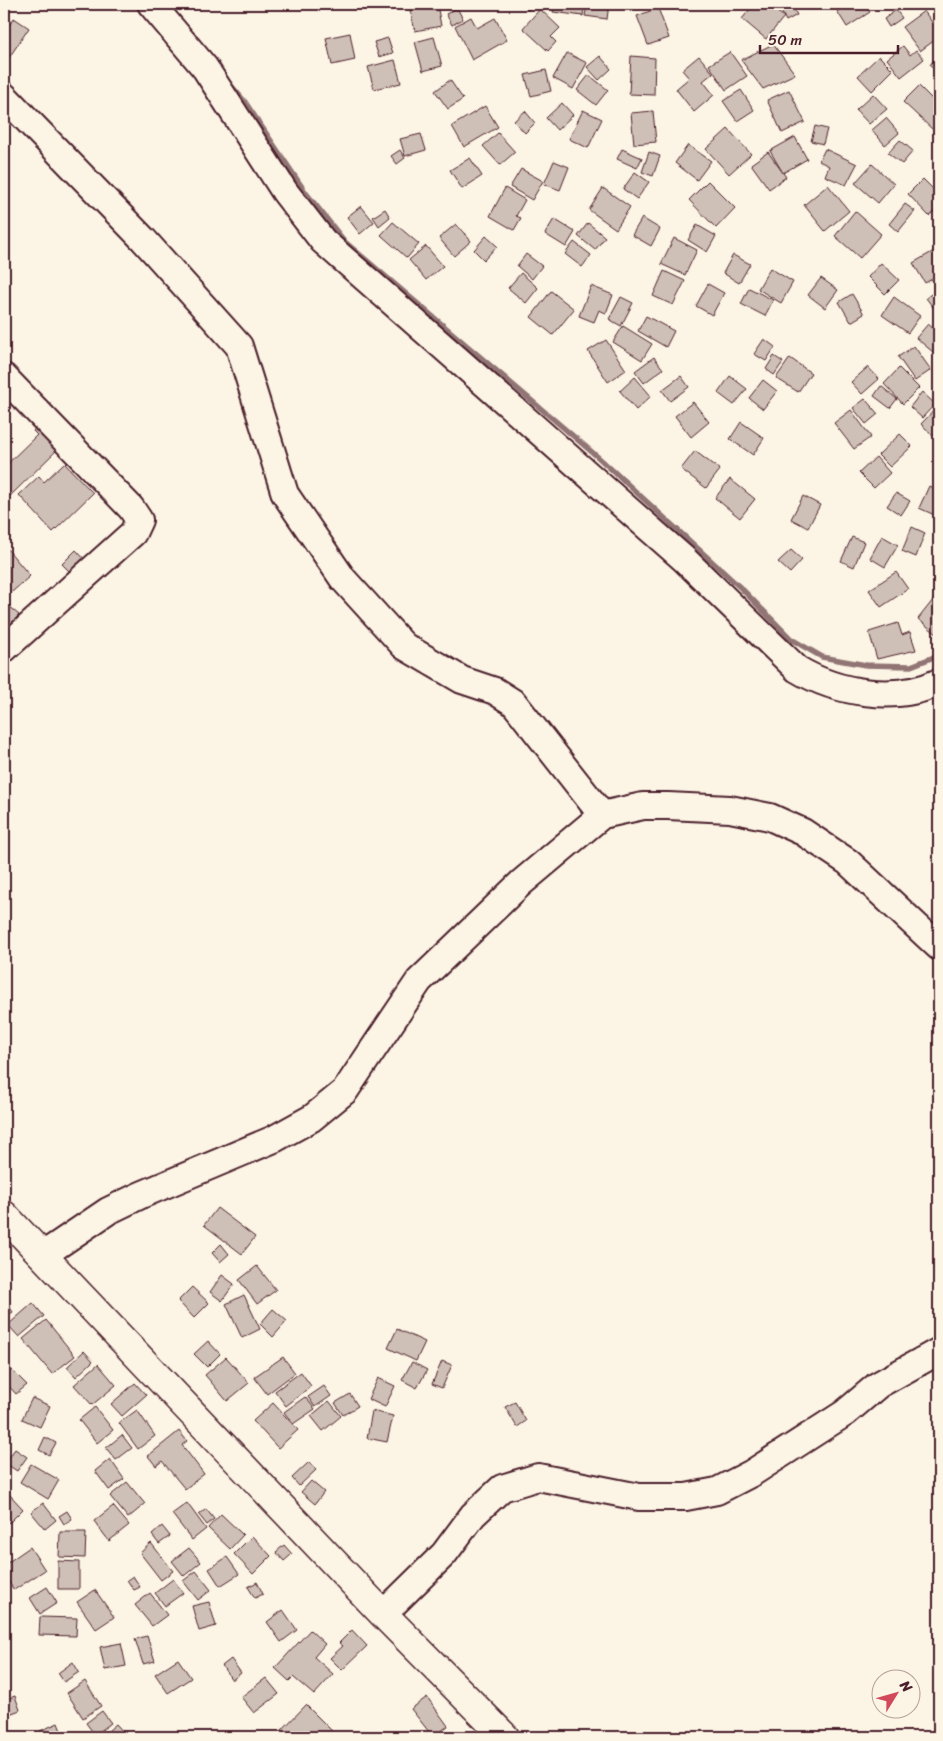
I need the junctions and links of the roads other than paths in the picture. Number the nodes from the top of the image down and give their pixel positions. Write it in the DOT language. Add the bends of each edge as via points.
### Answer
graph roads {
  1 [pos="151,4"];
  2 [pos="4,96"];
  3 [pos="4,376"];
  4 [pos="4,649"];
  5 [pos="939,682"];
  6 [pos="602,815"];
  7 [pos="939,947"];
  8 [pos="4,1215"];
  9 [pos="43,1255"];
  10 [pos="939,1351"];
  11 [pos="383,1614"];
  12 [pos="505,1737"];
  1 -- 5 [label="street" via="204,68 285,192 323,241 684,559 797,669 818,681 855,691 910,692"];
  2 -- 6 [label="street" via="143,239 238,346 285,494 343,579 404,646 462,680 495,691 514,703"];
  3 -- 4 [label="street" via="139,520 133,533"];
  6 -- 7 [label="street" via="642,806 668,806 730,809 770,816 804,832 848,862"];
  6 -- 9 [label="street" via="520,883 419,981 345,1091 312,1118 274,1139 108,1211"];
  8 -- 9 [label="main road"];
  9 -- 11 [label="main road"];
  10 -- 11 [label="street" via="878,1385 845,1413 752,1473 717,1491 686,1497 639,1497 538,1477 502,1488 473,1516 444,1554"];
  11 -- 12 [label="main road"];
}
